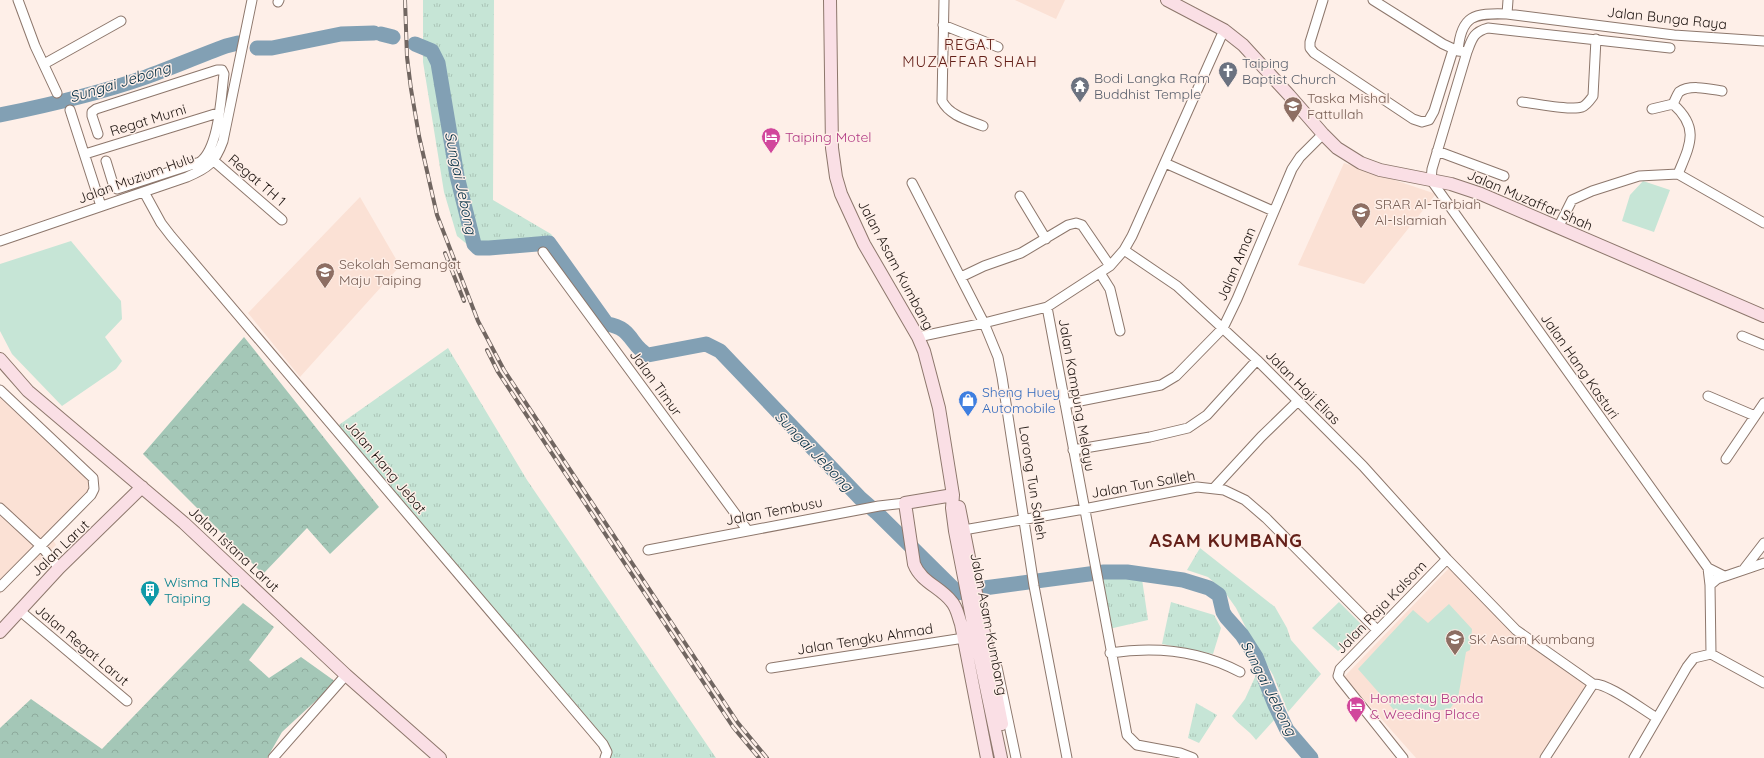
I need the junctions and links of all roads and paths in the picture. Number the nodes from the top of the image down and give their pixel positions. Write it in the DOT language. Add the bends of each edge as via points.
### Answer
graph roads {
  1 [pos="18,0"];
  2 [pos="252,0"];
  3 [pos="830,0"];
  4 [pos="944,0"];
  5 [pos="1167,0"];
  6 [pos="1323,0"];
  7 [pos="1508,0"];
  8 [pos="1377,1"];
  9 [pos="1507,14"];
  10 [pos="121,21"];
  11 [pos="943,25"];
  12 [pos="1224,30"];
  13 [pos="1596,39"];
  14 [pos="1764,39"];
  15 [pos="998,47"];
  16 [pos="1670,48"];
  17 [pos="1459,51"];
  18 [pos="44,64"];
  19 [pos="1722,91"];
  20 [pos="57,93"];
  21 [pos="1522,102"];
  22 [pos="1673,104"];
  23 [pos="1652,109"];
  24 [pos="70,110"];
  25 [pos="218,113"];
  26 [pos="983,126"];
  27 [pos="98,134"];
  28 [pos="1323,134"];
  29 [pos="1437,151"];
  30 [pos="85,154"];
  31 [pos="106,161"];
  32 [pos="214,161"];
  33 [pos="1164,163"];
  34 [pos="1678,174"];
  35 [pos="1504,176"];
  36 [pos="1431,180"];
  37 [pos="912,183"];
  38 [pos="144,192"];
  39 [pos="1020,196"];
  40 [pos="101,206"];
  41 [pos="1273,211"];
  42 [pos="282,220"];
  43 [pos="1764,223"];
  44 [pos="1558,228"];
  45 [pos="1046,239"];
  46 [pos="0,241"];
  47 [pos="1124,250"];
  48 [pos="543,252"];
  49 [pos="1110,266"];
  50 [pos="1100,273"];
  51 [pos="960,277"];
  52 [pos="1047,307"];
  53 [pos="1764,316"];
  54 [pos="984,323"];
  55 [pos="1223,328"];
  56 [pos="1120,331"];
  57 [pos="1742,336"];
  58 [pos="918,337"];
  59 [pos="1764,345"];
  60 [pos="0,350"];
  61 [pos="1257,360"];
  62 [pos="3,362"];
  63 [pos="0,390"];
  64 [pos="1708,396"];
  65 [pos="1297,402"];
  66 [pos="1764,403"];
  67 [pos="1065,404"];
  68 [pos="1755,416"];
  69 [pos="1073,450"];
  70 [pos="1726,459"];
  71 [pos="142,488"];
  72 [pos="1214,488"];
  73 [pos="953,495"];
  74 [pos="905,503"];
  75 [pos="0,508"];
  76 [pos="1084,509"];
  77 [pos="1024,519"];
  78 [pos="960,530"];
  79 [pos="748,531"];
  80 [pos="1764,542"];
  81 [pos="40,546"];
  82 [pos="648,550"];
  83 [pos="1447,559"];
  84 [pos="1764,563"];
  85 [pos="59,568"];
  86 [pos="1708,568"];
  87 [pos="1744,569"];
  88 [pos="1724,576"];
  89 [pos="1710,585"];
  90 [pos="0,588"];
  91 [pos="975,605"];
  92 [pos="19,610"];
  93 [pos="1377,630"];
  94 [pos="0,632"];
  95 [pos="964,638"];
  96 [pos="982,648"];
  97 [pos="1110,653"];
  98 [pos="1711,654"];
  99 [pos="771,668"];
  100 [pos="1240,672"];
  101 [pos="346,675"];
  102 [pos="1593,684"];
  103 [pos="1764,684"];
  104 [pos="127,701"];
  105 [pos="1657,718"];
  106 [pos="272,758"];
  107 [pos="440,758"];
  108 [pos="605,758"];
  109 [pos="987,758"];
  110 [pos="1001,758"];
  111 [pos="1009,758"];
  112 [pos="1016,758"];
  113 [pos="1067,758"];
  114 [pos="1193,758"];
  115 [pos="1404,758"];
  116 [pos="1545,758"];
  117 [pos="1634,758"];
  1 -- 18 [label="street"];
  2 -- 32 [label="street, Jalan Muzium Hulu" via="224,141"];
  3 -- 58 [label="main road, Jalan Asam Kumbang" via="832,148 836,177 864,244"];
  4 -- 11 [label="street"];
  5 -- 12 [label="main road, Jalan Muzaffar Shah"];
  6 -- 17 [label="street" via="1310,48 1413,119 1422,122 1429,120"];
  7 -- 9 [label="street"];
  8 -- 17 [label="street"];
  9 -- 14 [label="street, Jalan Bunga Raya" via="1674,35"];
  9 -- 17 [label="street, Jalan Bunga Raya" via="1486,13 1470,20 1459,34"];
  10 -- 18 [label="street"];
  11 -- 15 [label="street"];
  11 -- 26 [label="street" via="942,101 954,114"];
  12 -- 28 [label="main road, Jalan Muzaffar Shah" via="1258,60"];
  12 -- 33 [label="street"];
  13 -- 16 [label="street, Jalan Bunga Raya"];
  13 -- 17 [label="street, Jalan Bunga Raya" via="1488,28 1479,30"];
  13 -- 21 [label="street" via="1593,96 1589,102 1581,108"];
  17 -- 29 [label="street, Jalan Bunga Raya"];
  18 -- 20 [label="street"];
  19 -- 22 [label="street" via="1686,89 1679,93"];
  22 -- 23 [label="street"];
  22 -- 34 [label="street" via="1690,126 1690,139"];
  24 -- 30 [label="street"];
  25 -- 27 [label="street" via="224,74 222,70 96,108 92,116"];
  25 -- 30 [label="street, Regat Murni"];
  25 -- 31 [label="street" via="215,135 205,158 200,162 117,189"];
  28 -- 36 [label="main road, Jalan Muzaffar Shah" via="1337,148 1361,163 1380,170"];
  28 -- 41 [label="street, Jalan Aman" via="1292,169"];
  29 -- 35 [label="street"];
  29 -- 36 [label="street, Jalan Bunga Raya"];
  30 -- 40 [label="street"];
  32 -- 38 [label="street, Jalan Muzium Hulu" via="187,177"];
  32 -- 42 [label="street, Regat TH 1"];
  33 -- 41 [label="street"];
  33 -- 47 [label="street"];
  34 -- 43 [label="street"];
  34 -- 44 [label="street" via="1638,176 1592,191 1572,200"];
  36 -- 44 [label="main road, Jalan Muzaffar Shah" via="1481,194"];
  36 -- 86 [label="street, Jalan Hang Kasturi"];
  37 -- 51 [label="street, Lorong Tun Salleh"];
  38 -- 40 [label="street, Jalan Muzium Hulu"];
  38 -- 108 [label="street, Jalan Hang Jebat" via="171,236 603,744 607,752"];
  39 -- 45 [label="street"];
  40 -- 46 [label="street, Jalan Muzium Hulu"];
  41 -- 55 [label="street, Jalan Aman"];
  44 -- 53 [label="main road, Jalan Muzaffar Shah"];
  45 -- 49 [label="street" via="1068,225 1082,225"];
  45 -- 51 [label="street" via="1021,254"];
  47 -- 49 [label="street"];
  47 -- 55 [label="street, Jalan Haji Elias" via="1177,286"];
  48 -- 79 [label="street, Jalan Timur"];
  49 -- 50 [label="street"];
  50 -- 52 [label="street"];
  50 -- 56 [label="street" via="1110,289"];
  51 -- 54 [label="street, Lorong Tun Salleh"];
  52 -- 54 [label="street"];
  52 -- 67 [label="street, Jalan Kampung Melayu"];
  54 -- 58 [label="street"];
  54 -- 77 [label="street, Lorong Tun Salleh" via="998,357"];
  55 -- 61 [label="street, Jalan Haji Elias"];
  55 -- 67 [label="street, Jalan Aman" via="1176,376 1161,385"];
  57 -- 59 [label="street"];
  58 -- 73 [label="main road, Jalan Asam Kumbang" via="935,389"];
  60 -- 62 [label="main road, Jalan Istana Larut"];
  61 -- 65 [label="street, Jalan Haji Elias"];
  61 -- 69 [label="street" via="1206,415 1188,428"];
  62 -- 71 [label="main road, Jalan Istana Larut" via="28,391 53,414"];
  63 -- 81 [label="street" via="93,478 94,489 90,495"];
  64 -- 68 [label="street"];
  65 -- 72 [label="street"];
  65 -- 83 [label="street, Jalan Haji Elias" via="1363,466"];
  66 -- 68 [label="street"];
  67 -- 69 [label="street, Jalan Kampung Melayu"];
  68 -- 70 [label="street"];
  69 -- 76 [label="street, Jalan Kampung Melayu"];
  71 -- 85 [label="main road, Jalan Larut"];
  71 -- 101 [label="main road, Jalan Istana Larut" via="236,570"];
  72 -- 76 [label="street, Jalan Tun Salleh" via="1197,487"];
  72 -- 93 [label="street, Jalan Tun Salleh" via="1245,500 1261,513"];
  73 -- 74 [label="main road, Jalan Tembusu"];
  73 -- 78 [label="main road, Jalan Asam Kumbang" via="952,508"];
  74 -- 79 [label="street, Jalan Tembusu"];
  74 -- 95 [label="main road, Jalan Asam Kumbang" via="914,564 920,576 954,604"];
  75 -- 81 [label="street"];
  76 -- 77 [label="street, Jalan Tun Salleh"];
  76 -- 97 [label="street, Jalan Kampung Melayu"];
  77 -- 78 [label="street, Jalan Tun Salleh"];
  77 -- 113 [label="street, Lorong Tun Salleh" via="1034,586"];
  78 -- 91 [label="main road, Jalan Asam Kumbang"];
  79 -- 82 [label="street, Jalan Tembusu"];
  80 -- 87 [label="street"];
  81 -- 85 [label="street"];
  81 -- 90 [label="street"];
  83 -- 93 [label="street, Jalan Raja Kalsom"];
  83 -- 102 [label="street, Jalan Haji Elias" via="1521,634"];
  84 -- 87 [label="street"];
  85 -- 92 [label="main road, Jalan Larut"];
  86 -- 88 [label="street"];
  86 -- 89 [label="street"];
  87 -- 88 [label="street"];
  88 -- 89 [label="street"];
  89 -- 98 [label="street"];
  91 -- 96 [label="main road, Jalan Asam Kumbang"];
  91 -- 112 [label="street, Jalan Asam Kumbang" via="988,628"];
  92 -- 94 [label="main road, Jalan Larut"];
  92 -- 104 [label="street, Jalan Regat Larut"];
  93 -- 115 [label="street, Jalan Raja Kalsom" via="1340,669 1338,676"];
  95 -- 99 [label="street, Jalan Tengku Ahmad"];
  95 -- 109 [label="main road, Jalan Asam Kumbang"];
  96 -- 110 [label="main road, Jalan Asam Kumbang"];
  96 -- 111 [label="main road, Jalan Asam Kumbang"];
  97 -- 100 [label="street" via="1145,649 1180,652 1214,660"];
  97 -- 114 [label="street, Jalan Kampung Melayu" via="1123,721 1129,738 1137,745 1180,752"];
  98 -- 103 [label="street"];
  98 -- 105 [label="street" via="1694,658"];
  101 -- 106 [label="street"];
  101 -- 107 [label="main road, Jalan Istana Larut"];
  102 -- 105 [label="street, Jalan Haji Elias" via="1599,683 1608,687"];
  102 -- 116 [label="street"];
  105 -- 117 [label="street"];
}
